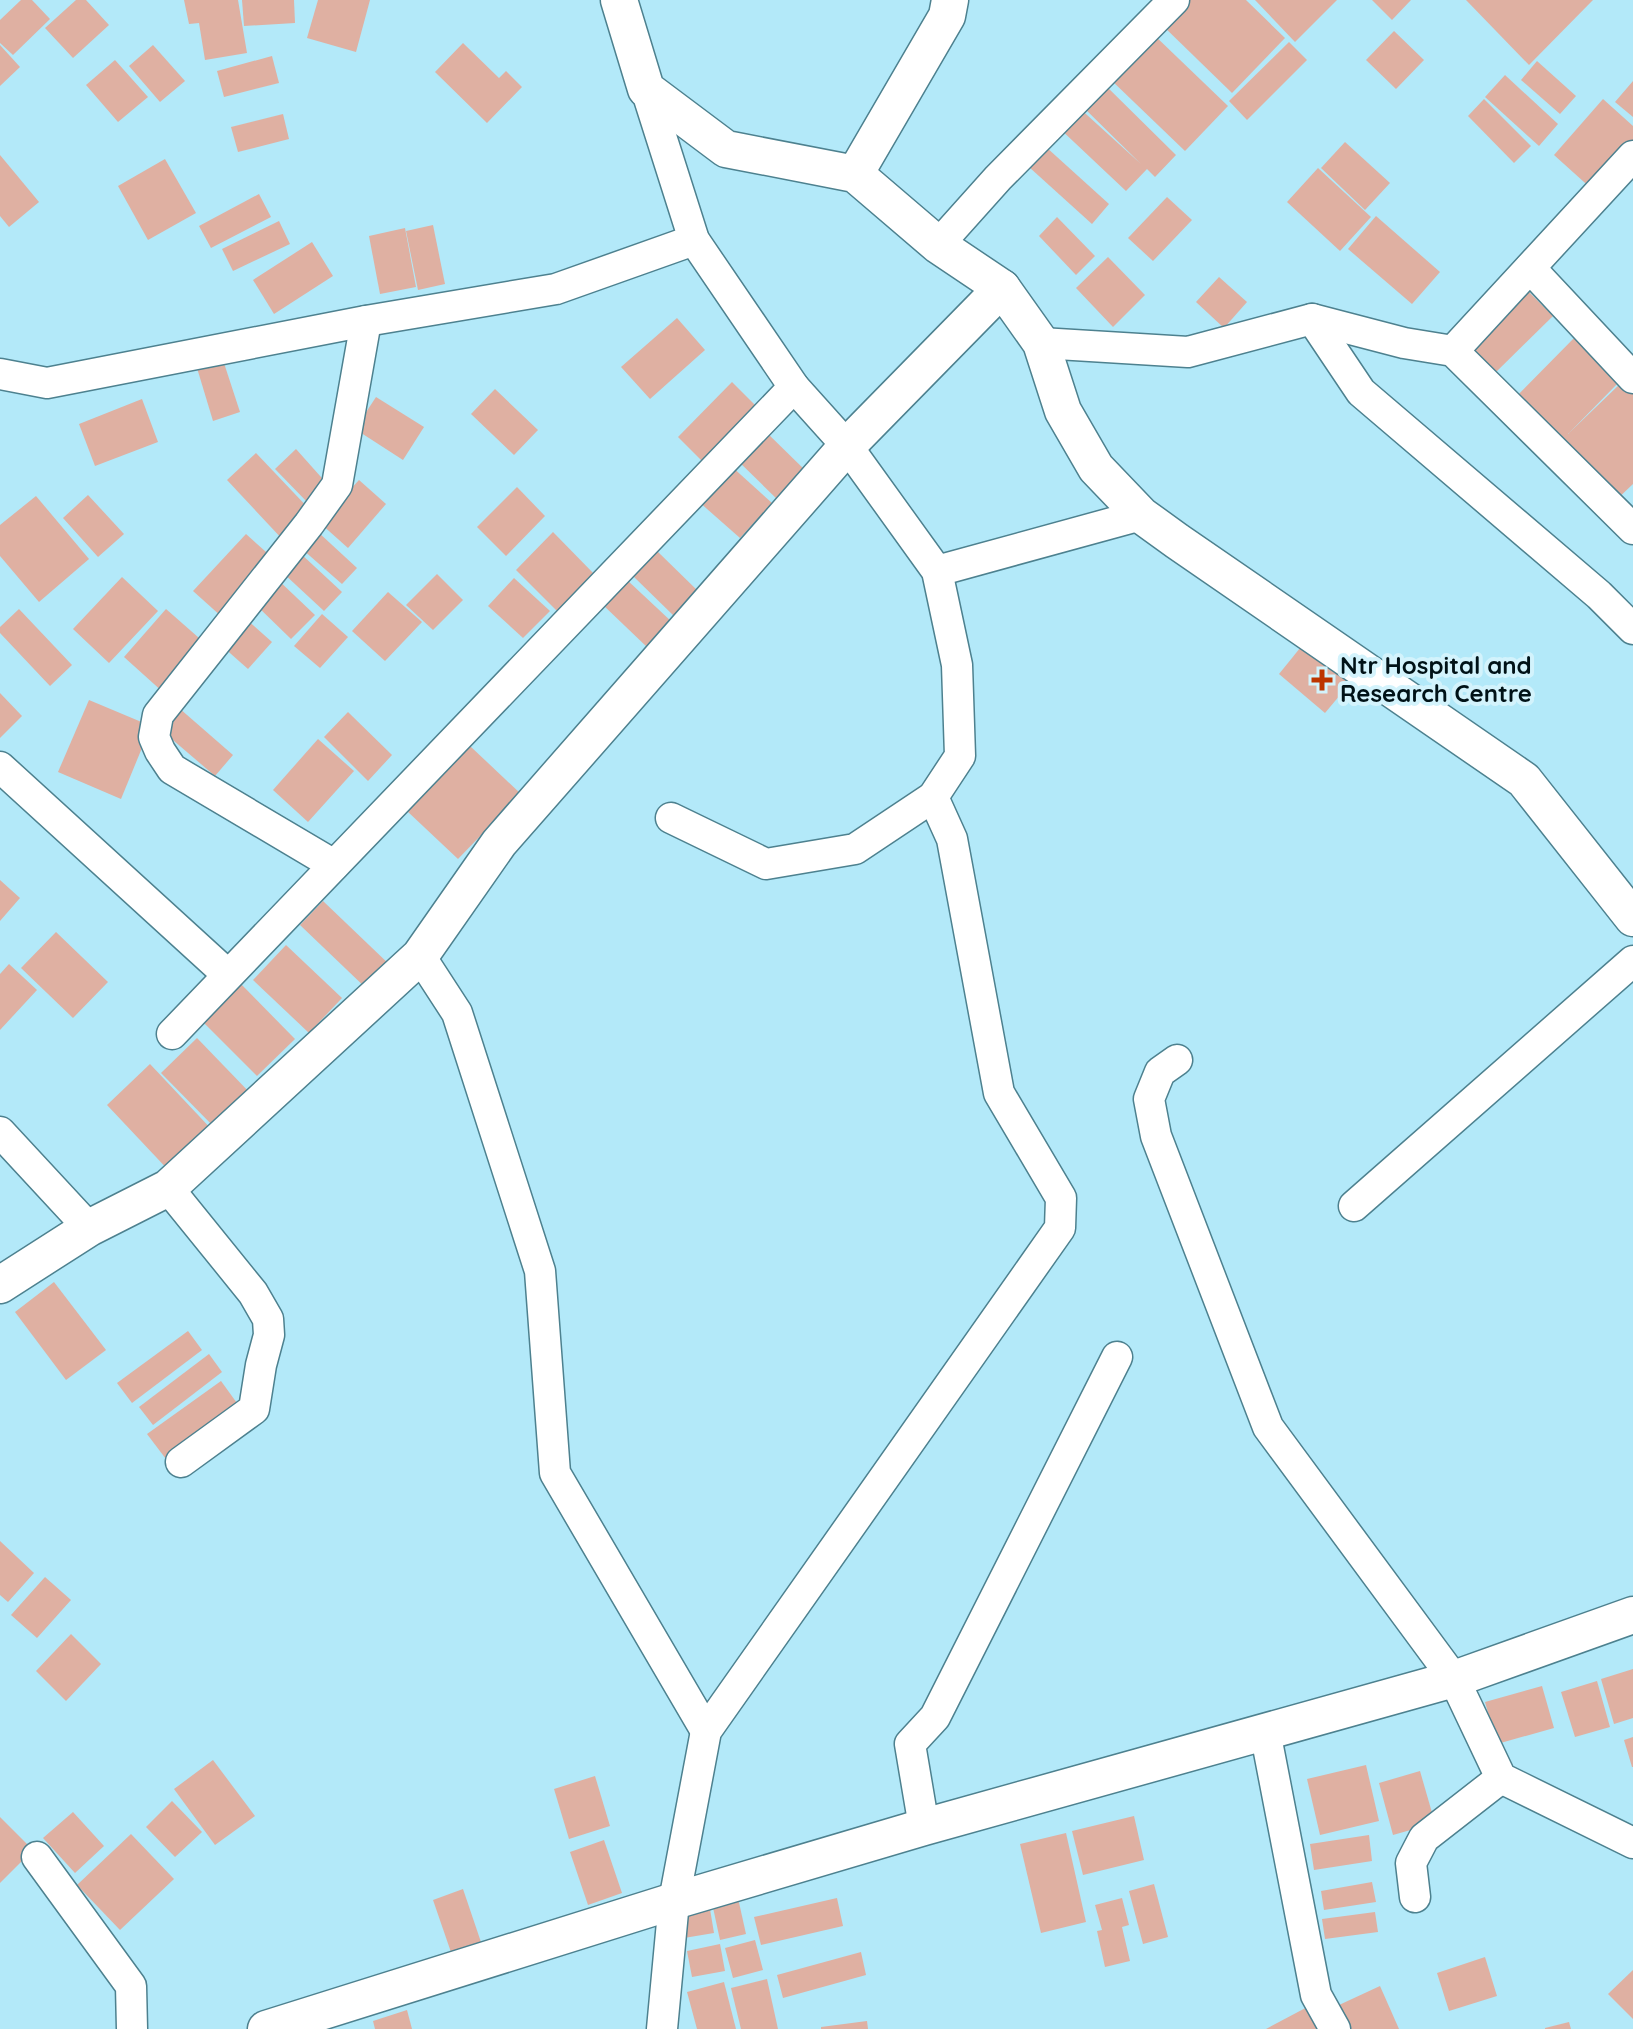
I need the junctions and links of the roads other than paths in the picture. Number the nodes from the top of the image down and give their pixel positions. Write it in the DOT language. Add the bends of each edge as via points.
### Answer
graph roads {
  1 [pos="619,0"];
  2 [pos="950,0"];
  3 [pos="1174,0"];
  4 [pos="646,89"];
  5 [pos="1633,156"];
  6 [pos="855,174"];
  7 [pos="694,240"];
  8 [pos="938,245"];
  9 [pos="1530,268"];
  10 [pos="1002,288"];
  11 [pos="1312,319"];
  12 [pos="366,321"];
  13 [pos="1041,343"];
  14 [pos="1453,351"];
  15 [pos="0,374"];
  16 [pos="1633,378"];
  17 [pos="794,387"];
  18 [pos="847,446"];
  19 [pos="1141,515"];
  20 [pos="1633,529"];
  21 [pos="937,571"];
  22 [pos="1633,629"];
  23 [pos="0,767"];
  24 [pos="933,797"];
  25 [pos="671,818"];
  26 [pos="334,865"];
  27 [pos="1633,918"];
  28 [pos="420,956"];
  29 [pos="1633,961"];
  30 [pos="228,975"];
  31 [pos="172,1034"];
  32 [pos="1177,1060"];
  33 [pos="0,1132"];
  34 [pos="168,1188"];
  35 [pos="1354,1206"];
  36 [pos="89,1228"];
  37 [pos="0,1285"];
  38 [pos="1117,1357"];
  39 [pos="181,1462"];
  40 [pos="1633,1615"];
  41 [pos="1454,1679"];
  42 [pos="706,1731"];
  43 [pos="1265,1731"];
  44 [pos="1501,1778"];
  45 [pos="924,1827"];
  46 [pos="1633,1843"];
  47 [pos="37,1857"];
  48 [pos="1415,1897"];
  49 [pos="674,1901"];
  50 [pos="132,2029"];
  51 [pos="266,2029"];
  52 [pos="662,2029"];
  53 [pos="1335,2029"];
  1 -- 4 [label="street"];
  2 -- 6 [label="street" via="947,16"];
  3 -- 8 [label="street"];
  4 -- 6 [label="street" via="726,149"];
  4 -- 7 [label="street"];
  5 -- 9 [label="street"];
  6 -- 8 [label="street"];
  7 -- 12 [label="street" via="556,289"];
  7 -- 17 [label="street"];
  8 -- 10 [label="street"];
  9 -- 14 [label="street"];
  9 -- 16 [label="street"];
  10 -- 13 [label="street"];
  10 -- 18 [label="street"];
  11 -- 13 [label="street" via="1188,352"];
  11 -- 14 [label="street"];
  11 -- 22 [label="street" via="1361,392"];
  12 -- 15 [label="street" via="47,383"];
  12 -- 26 [label="street" via="337,485 158,715 154,737 172,769"];
  13 -- 19 [label="street" via="1063,411 1096,468"];
  14 -- 20 [label="street"];
  17 -- 18 [label="street"];
  17 -- 26 [label="street"];
  18 -- 21 [label="street"];
  18 -- 28 [label="street" via="499,843"];
  19 -- 21 [label="street"];
  19 -- 27 [label="street" via="1524,780"];
  21 -- 24 [label="street" via="957,665 960,756"];
  23 -- 30 [label="street"];
  24 -- 25 [label="street" via="855,849 766,864"];
  24 -- 42 [label="street" via="952,839 999,1093 1061,1198 1060,1228"];
  26 -- 30 [label="street"];
  28 -- 34 [label="street"];
  28 -- 42 [label="street" via="457,1013 540,1271 555,1473"];
  29 -- 35 [label="street"];
  30 -- 31 [label="street"];
  32 -- 41 [label="street" via="1160,1072 1149,1099 1156,1136 1268,1427"];
  33 -- 36 [label="street"];
  34 -- 36 [label="street"];
  34 -- 39 [label="street" via="253,1293 268,1319 269,1335 254,1409"];
  36 -- 37 [label="street"];
  38 -- 45 [label="street" via="935,1717 910,1744"];
  40 -- 41 [label="street"];
  41 -- 43 [label="street"];
  41 -- 44 [label="street"];
  42 -- 49 [label="street"];
  43 -- 45 [label="street"];
  43 -- 53 [label="street" via="1316,1995"];
  44 -- 46 [label="street"];
  44 -- 48 [label="street" via="1424,1838 1411,1863"];
  45 -- 49 [label="street"];
  47 -- 50 [label="street" via="131,1986"];
  49 -- 51 [label="street"];
  49 -- 52 [label="street"];
}
